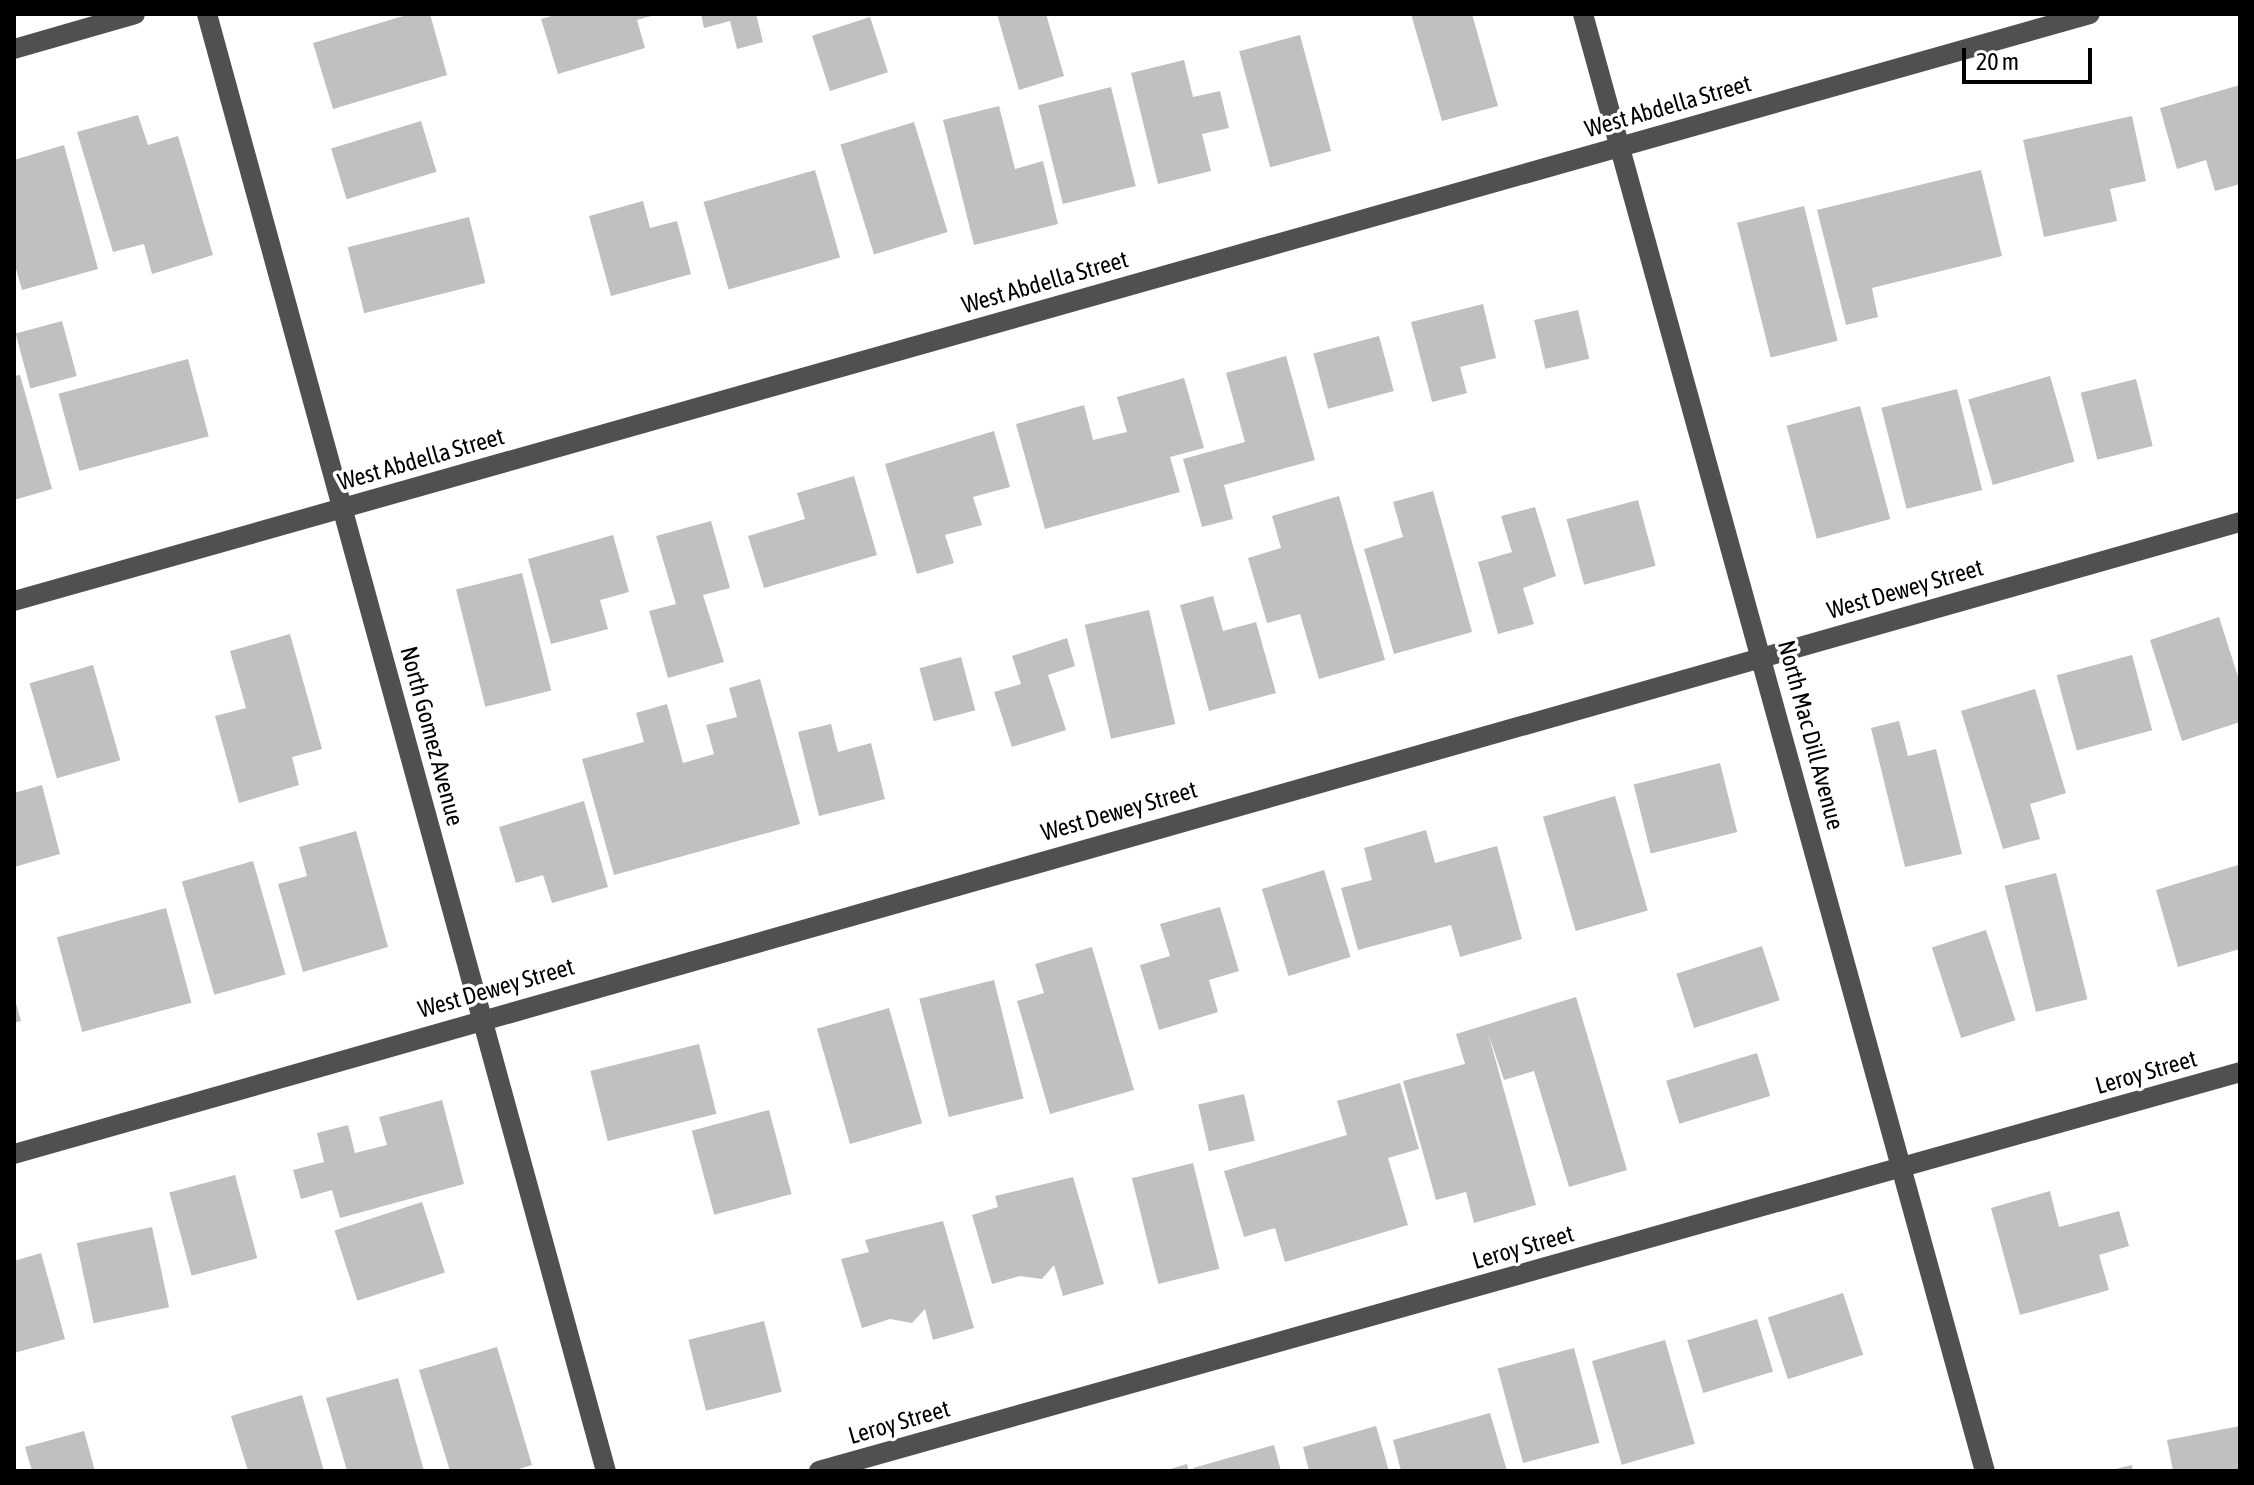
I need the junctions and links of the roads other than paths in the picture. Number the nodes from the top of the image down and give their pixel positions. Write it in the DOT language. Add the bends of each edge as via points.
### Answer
graph roads {
  1 [pos="135,14"];
  2 [pos="207,14"];
  3 [pos="1583,14"];
  4 [pos="2090,14"];
  5 [pos="14,49"];
  6 [pos="1619,147"];
  7 [pos="343,508"];
  8 [pos="2240,522"];
  9 [pos="14,601"];
  10 [pos="1762,656"];
  11 [pos="482,1019"];
  12 [pos="2240,1072"];
  13 [pos="14,1154"];
  14 [pos="1901,1168"];
  15 [pos="606,1471"];
  16 [pos="819,1471"];
  17 [pos="1985,1471"];
  1 -- 5 [label="street"];
  2 -- 7 [label="street, North Gomez Avenue"];
  3 -- 6 [label="street, North Mac Dill Avenue"];
  4 -- 6 [label="street, West Abdella Street"];
  6 -- 7 [label="street, West Abdella Street"];
  6 -- 10 [label="street, North Mac Dill Avenue"];
  7 -- 9 [label="street, West Abdella Street"];
  7 -- 11 [label="street, North Gomez Avenue"];
  8 -- 10 [label="street, West Dewey Street"];
  10 -- 11 [label="street, West Dewey Street"];
  10 -- 14 [label="street, North Mac Dill Avenue"];
  11 -- 13 [label="street, West Dewey Street"];
  11 -- 15 [label="street, North Gomez Avenue"];
  12 -- 14 [label="street, Leroy Street"];
  14 -- 16 [label="street, Leroy Street"];
  14 -- 17 [label="street, North Mac Dill Avenue"];
}
